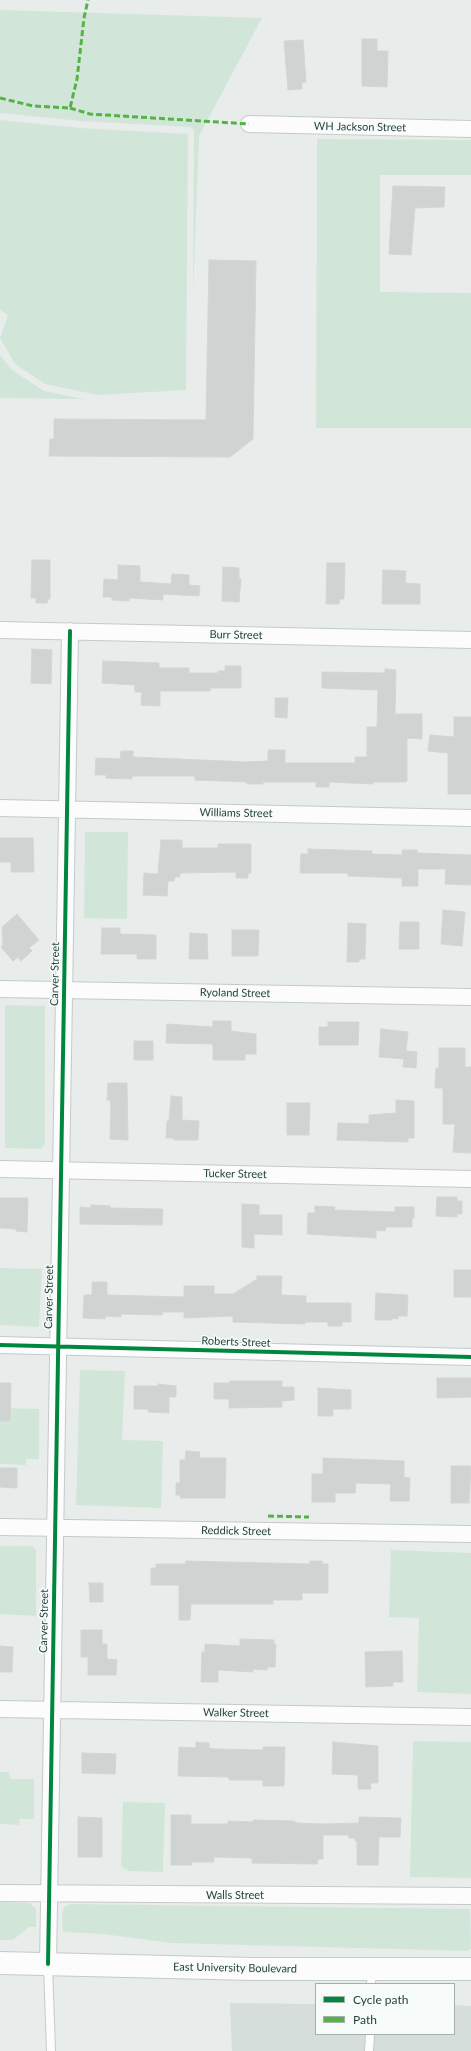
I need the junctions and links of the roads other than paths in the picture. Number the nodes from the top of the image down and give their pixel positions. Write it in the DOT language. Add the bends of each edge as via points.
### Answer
graph roads {
  1 [pos="250,124"];
  2 [pos="471,129"];
  3 [pos="0,630"];
  4 [pos="70,631"];
  5 [pos="471,640"];
  6 [pos="0,808"];
  7 [pos="68,809"];
  8 [pos="471,818"];
  9 [pos="0,989"];
  10 [pos="64,990"];
  11 [pos="471,997"];
  12 [pos="0,1169"];
  13 [pos="61,1170"];
  14 [pos="471,1179"];
  15 [pos="0,1345"];
  16 [pos="58,1346"];
  17 [pos="471,1357"];
  18 [pos="0,1527"];
  19 [pos="55,1528"];
  20 [pos="471,1534"];
  21 [pos="0,1709"];
  22 [pos="52,1710"];
  23 [pos="471,1717"];
  24 [pos="0,1893"];
  25 [pos="49,1894"];
  26 [pos="471,1896"];
  27 [pos="0,1963"];
  28 [pos="48,1964"];
  29 [pos="471,1969"];
  30 [pos="371,1976"];
  31 [pos="370,2035"];
  32 [pos="51,2051"];
  33 [pos="369,2051"];
  1 -- 2 [label="street, WH Jackson Street"];
  3 -- 4 [label="street, Burr Street"];
  4 -- 5 [label="street, Burr Street"];
  4 -- 7 [label="street, Carver Street"];
  6 -- 7 [label="street, Williams Street"];
  7 -- 8 [label="street, Williams Street"];
  7 -- 10 [label="street, Carver Street"];
  9 -- 10 [label="street, Ryoland Street"];
  10 -- 11 [label="street, Ryoland Street"];
  10 -- 13 [label="street, Carver Street"];
  12 -- 13 [label="street, Tucker Street"];
  13 -- 14 [label="street, Tucker Street"];
  13 -- 16 [label="street, Carver Street"];
  15 -- 16 [label="street, Roberts Street"];
  16 -- 17 [label="street, Roberts Street"];
  16 -- 19 [label="street, Carver Street"];
  18 -- 19 [label="street, Reddick Street"];
  19 -- 20 [label="street, Reddick Street"];
  19 -- 22 [label="street, Carver Street"];
  21 -- 22 [label="street, Walker Street"];
  22 -- 23 [label="street, Walker Street"];
  22 -- 25 [label="street, Carver Street"];
  24 -- 25 [label="street, Walls Street"];
  25 -- 26 [label="street, Walls Street"];
  25 -- 28 [label="street, Carver Street"];
  27 -- 28 [label="street, East University Boulevard"];
  28 -- 30 [label="street, East University Boulevard" via="244,1969"];
  28 -- 32 [label="lane"];
  29 -- 30 [label="street, East University Boulevard"];
  31 -- 33 [label="lane"];
}
